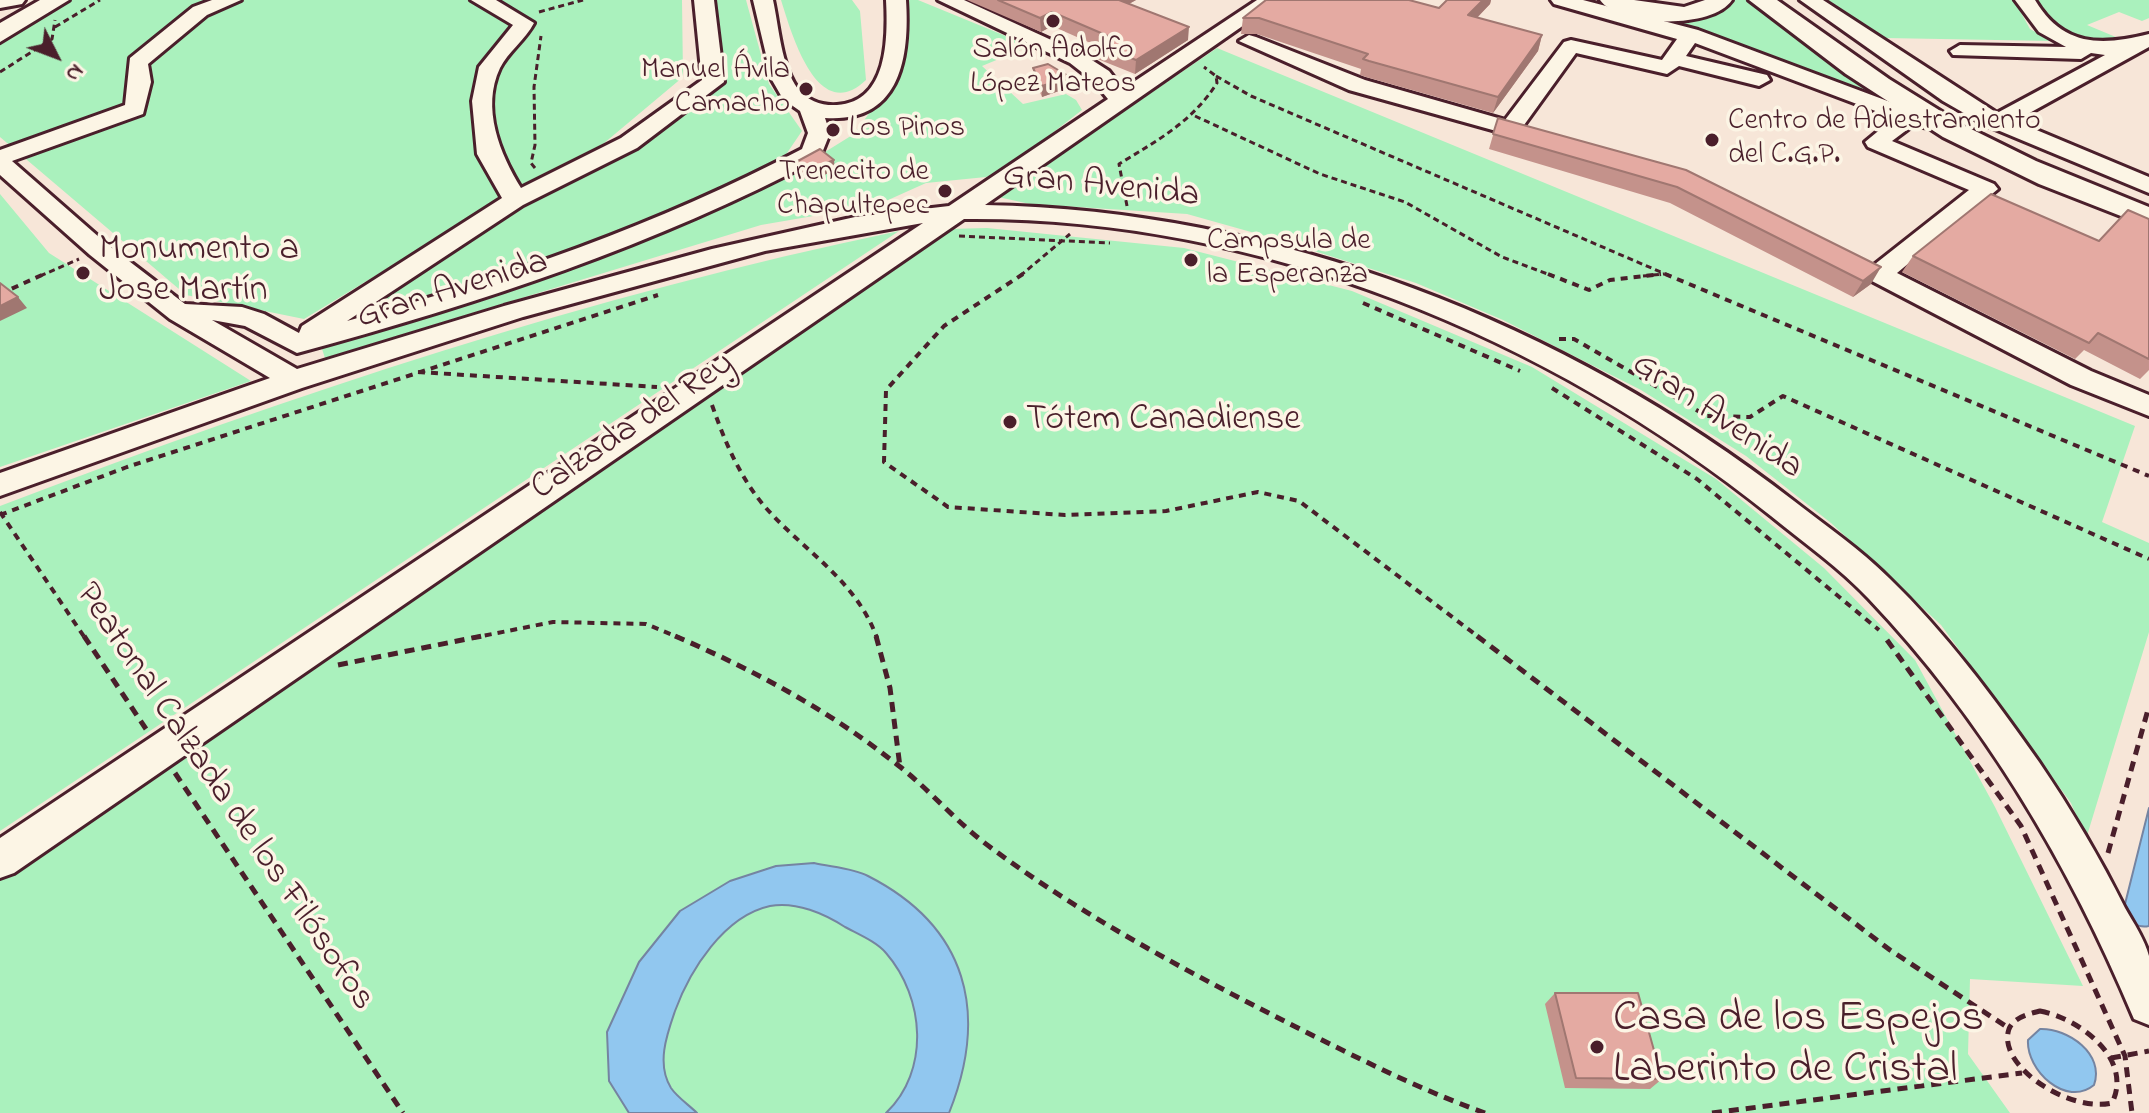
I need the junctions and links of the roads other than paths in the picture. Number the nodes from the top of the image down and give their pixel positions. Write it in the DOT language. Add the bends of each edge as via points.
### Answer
graph roads {
  1 [pos="15,0"];
  2 [pos="231,0"];
  3 [pos="481,0"];
  4 [pos="704,0"];
  5 [pos="763,0"];
  6 [pos="896,0"];
  7 [pos="948,0"];
  8 [pos="1270,0"];
  9 [pos="1561,0"];
  10 [pos="1612,0"];
  11 [pos="1720,0"];
  12 [pos="1761,0"];
  13 [pos="1789,0"];
  14 [pos="1810,0"];
  15 [pos="2025,0"];
  16 [pos="0,2"];
  17 [pos="48,5"];
  18 [pos="0,20"];
  19 [pos="0,34"];
  20 [pos="1691,34"];
  21 [pos="2149,40"];
  22 [pos="1249,41"];
  23 [pos="2075,47"];
  24 [pos="2129,50"];
  25 [pos="1960,51"];
  26 [pos="1675,59"];
  27 [pos="2098,68"];
  28 [pos="1759,80"];
  29 [pos="1120,100"];
  30 [pos="874,102"];
  31 [pos="810,109"];
  32 [pos="1910,117"];
  33 [pos="1991,134"];
  34 [pos="812,153"];
  35 [pos="0,160"];
  36 [pos="2149,186"];
  37 [pos="515,200"];
  38 [pos="2149,203"];
  39 [pos="955,213"];
  40 [pos="2149,218"];
  41 [pos="179,313"];
  42 [pos="297,344"];
  43 [pos="287,374"];
  44 [pos="2149,406"];
  45 [pos="0,485"];
  46 [pos="0,860"];
  47 [pos="2149,1004"];
  1 -- 16 [label="street"];
  2 -- 35 [label="street" via="200,11 137,62 135,109"];
  3 -- 37 [label="street" via="528,23 491,65 483,87 492,162"];
  4 -- 37 [label="street" via="713,82 629,143"];
  5 -- 31 [label="street" via="785,84"];
  6 -- 30 [label="street" via="897,41"];
  7 -- 29 [label="street" via="1077,59 1101,76"];
  8 -- 29 [label="street, Calzada del Rey"];
  9 -- 20 [label="street"];
  10 -- 11 [label="main road" via="1677,14 1711,8"];
  12 -- 33 [label="main road" via="1899,98"];
  13 -- 38 [label="main road" via="1974,125"];
  14 -- 33 [label="street" via="1951,96"];
  15 -- 23 [label="street" via="2034,19"];
  17 -- 18 [label="main road"];
  17 -- 19 [label="main road"];
  20 -- 26 [label="street"];
  20 -- 32 [label="street"];
  21 -- 24 [label="street"];
  22 -- 26 [label="street" via="1357,85 1507,127 1571,46 1667,68"];
  23 -- 24 [label="street"];
  23 -- 25 [label="street"];
  23 -- 27 [label="street"];
  24 -- 27 [label="street"];
  26 -- 28 [label="street"];
  27 -- 33 [label="street"];
  29 -- 39 [label="street, Calzada del Rey"];
  30 -- 31 [label="street" via="847,112"];
  30 -- 34 [label="street" via="853,126"];
  31 -- 34 [label="street" via="819,133"];
  32 -- 33 [label="street"];
  32 -- 44 [label="street" via="1876,142 1986,189 1879,274 2081,378"];
  33 -- 36 [label="street"];
  33 -- 40 [label="main road"];
  34 -- 42 [label="street" via="638,235 521,277"];
  35 -- 41 [label="street" via="99,250"];
  37 -- 42 [label="street"];
  39 -- 43 [label="street, Gran Avenida" via="810,232"];
  39 -- 46 [label="street, Calzada del Rey"];
  39 -- 47 [label="street, Gran Avenida" via="1086,219 1123,233 1302,258 1513,339 1705,449 1879,588 1960,680 2029,777 2098,898"];
  41 -- 42 [label="street" via="248,315"];
  41 -- 43 [label="street"];
  42 -- 43 [label="street"];
  43 -- 45 [label="street, Gran Avenida"];
}
